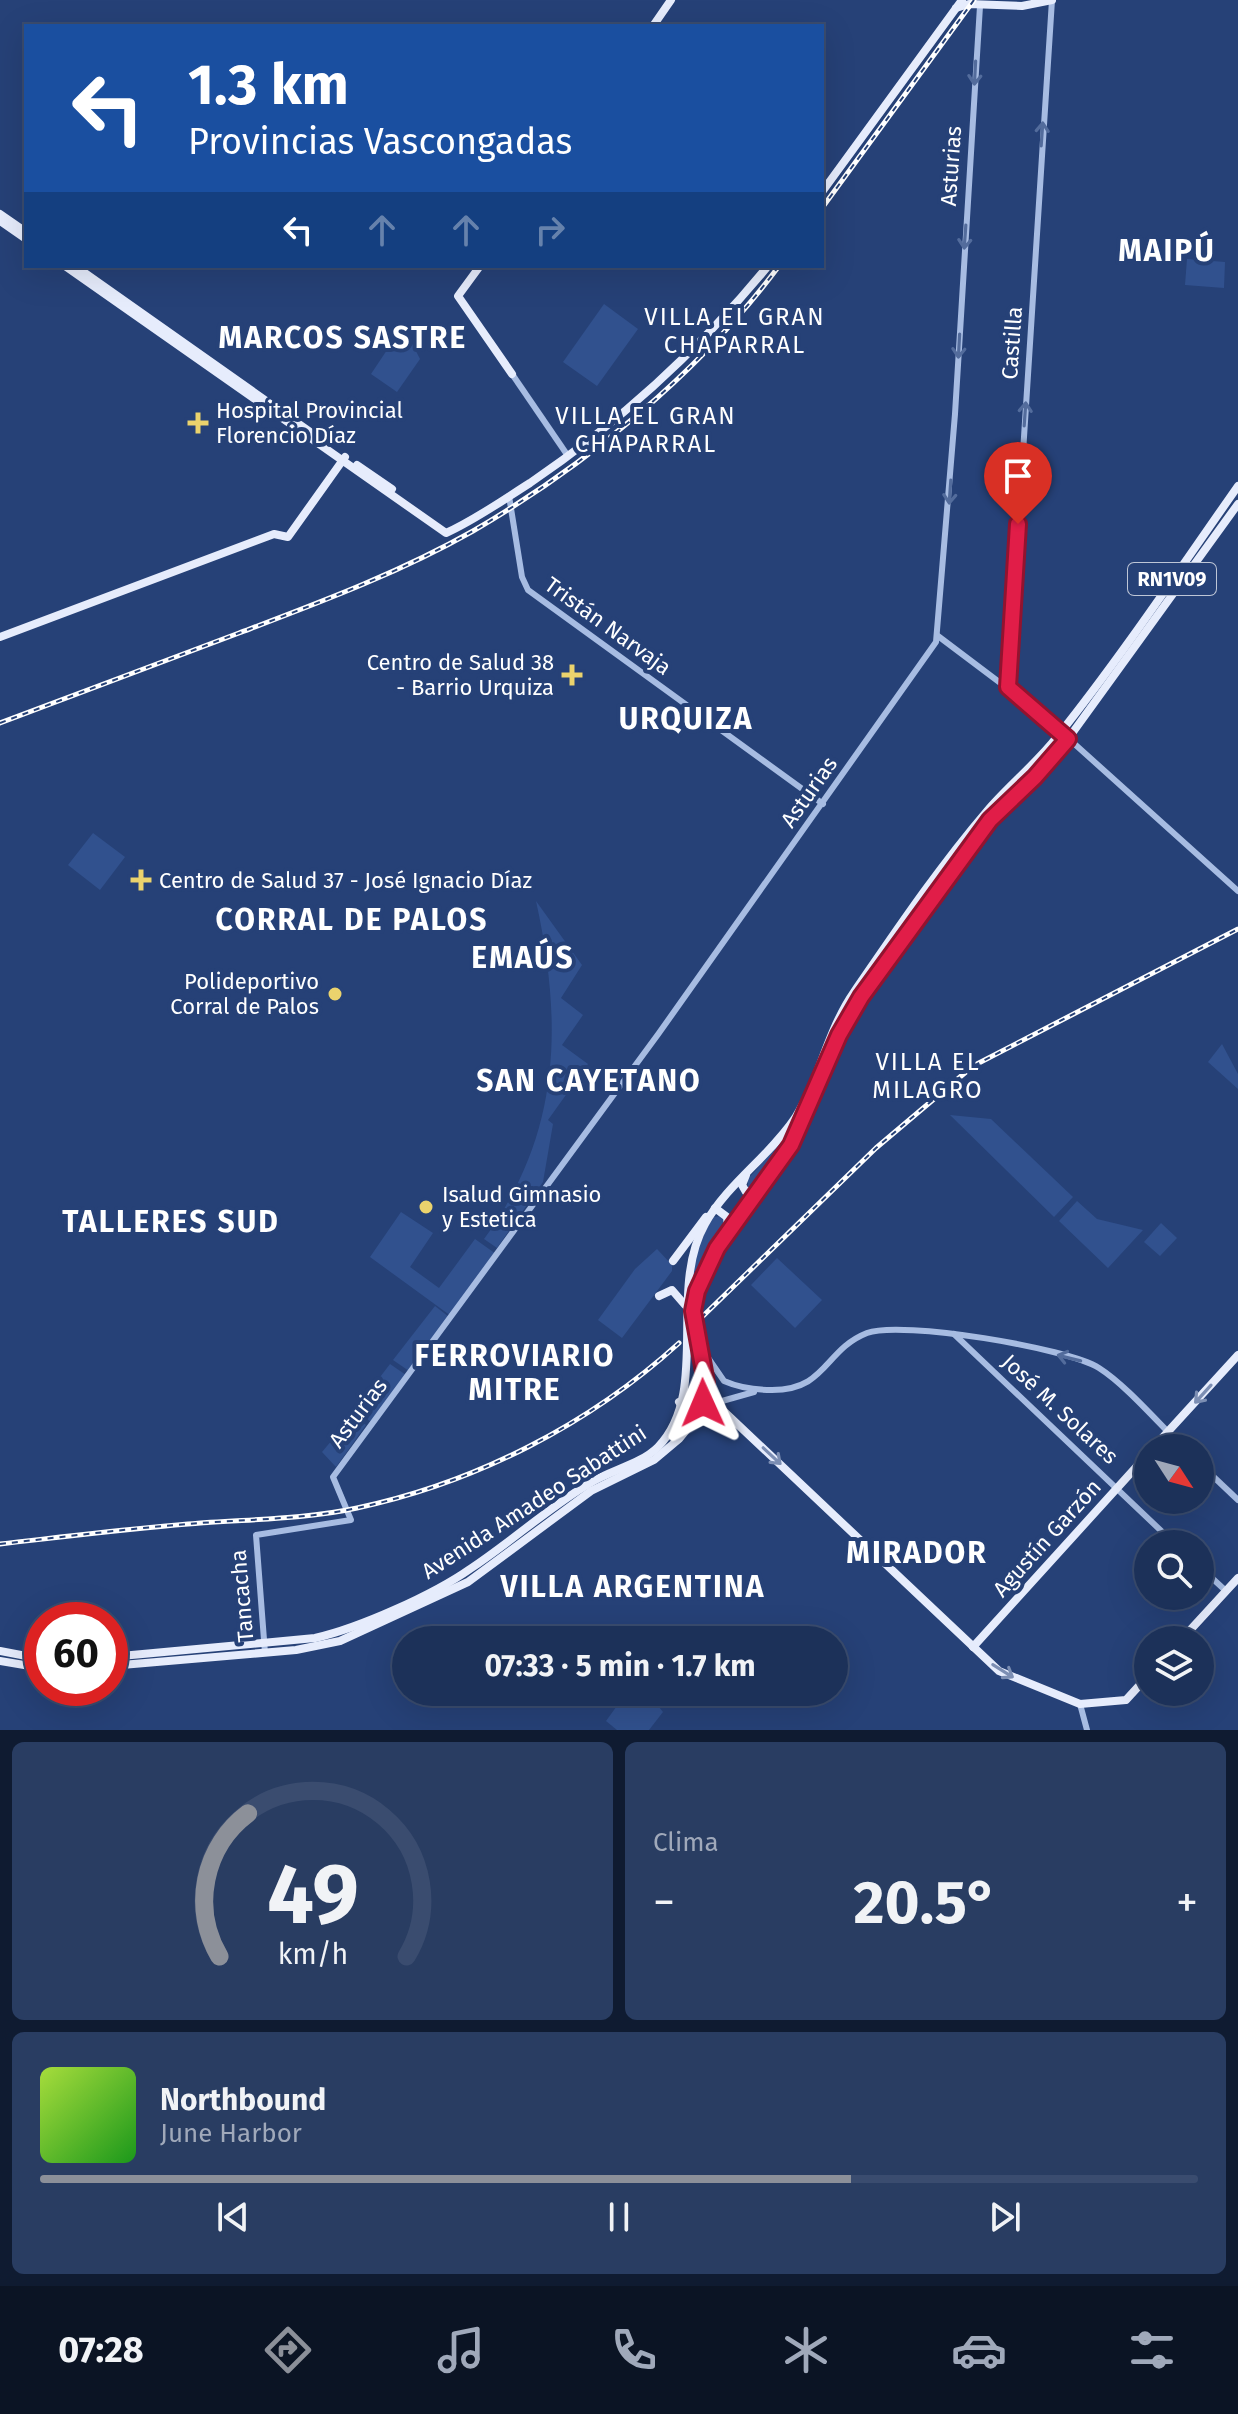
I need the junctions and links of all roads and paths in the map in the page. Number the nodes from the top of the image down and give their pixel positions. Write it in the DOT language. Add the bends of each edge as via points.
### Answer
graph roads {
  1 [pos="671,0"];
  2 [pos="962,0"];
  3 [pos="1052,0"];
  4 [pos="980,6"];
  5 [pos="955,8"];
  6 [pos="654,24"];
  7 [pos="824,189"];
  8 [pos="0,214"];
  9 [pos="0,221"];
  10 [pos="24,231"];
  11 [pos="24,238"];
  12 [pos="68,268"];
  13 [pos="78,268"];
  14 [pos="479,268"];
  15 [pos="766,268"];
  16 [pos="512,374"];
  17 [pos="568,456"];
  18 [pos="344,459"];
  19 [pos="1238,486"];
  20 [pos="507,498"];
  21 [pos="1238,504"];
  22 [pos="938,636"];
  23 [pos="0,637"];
  24 [pos="1008,687"];
  25 [pos="1064,735"];
  26 [pos="823,804"];
  27 [pos="1238,891"];
  28 [pos="814,1084"];
  29 [pos="749,1171"];
  30 [pos="763,1186"];
  31 [pos="713,1211"];
  32 [pos="727,1234"];
  33 [pos="673,1261"];
  34 [pos="659,1296"];
  35 [pos="686,1306"];
  36 [pos="954,1334"];
  37 [pos="700,1346"];
  38 [pos="1238,1355"];
  39 [pos="684,1382"];
  40 [pos="706,1383"];
  41 [pos="761,1390"];
  42 [pos="679,1402"];
  43 [pos="715,1403"];
  44 [pos="701,1410"];
  45 [pos="1167,1433"];
  46 [pos="1134,1469"];
  47 [pos="1214,1477"];
  48 [pos="1117,1488"];
  49 [pos="1238,1500"];
  50 [pos="1160,1530"];
  51 [pos="256,1535"];
  52 [pos="1238,1578"];
  53 [pos="1214,1580"];
  54 [pos="1226,1591"];
  55 [pos="1194,1626"];
  56 [pos="973,1647"];
  57 [pos="264,1648"];
  58 [pos="0,1651"];
  59 [pos="24,1656"];
  60 [pos="128,1656"];
  61 [pos="0,1661"];
  62 [pos="128,1664"];
  63 [pos="24,1665"];
  64 [pos="1134,1691"];
  65 [pos="1080,1704"];
  66 [pos="1087,1730"];
  1 -- 6 [label="main road"];
  2 -- 5 [label="main road"];
  3 -- 4 [label="main road"];
  24 -- 3 [label="street, Castilla, one-way"];
  4 -- 5 [label="main road"];
  4 -- 22 [label="street, Asturias, one-way"];
  5 -- 7 [label="main road"];
  8 -- 10 [label="main road"];
  9 -- 11 [label="main road"];
  12 -- 18 [label="main road"];
  13 -- 18 [label="main road"];
  14 -- 16 [label="main road" via="458,296"];
  15 -- 17 [label="main road" via="652,389"];
  16 -- 17 [label="street"];
  17 -- 20 [label="main road"];
  18 -- 20 [label="main road" via="449,532"];
  18 -- 23 [label="main road" via="288,537 274,534"];
  19 -- 25 [label="main road, Avenida Amadeo Sabattini / RN1V09"];
  20 -- 26 [label="street, Tristán Narvaja" via="523,582"];
  21 -- 25 [label="main road, Avenida Amadeo Sabattini / RN1V09"];
  22 -- 24 [label="street"];
  22 -- 26 [label="street, Asturias"];
  24 -- 25 [label="street"];
  25 -- 27 [label="street"];
  25 -- 28 [label="main road, Avenida Amadeo Sabattini / RN1V09" via="1035,777 990,820 856,1006"];
  26 -- 51 [label="street, Asturias" via="333,1477 351,1520"];
  28 -- 29 [label="main road, Avenida Amadeo Sabattini / RN1V09" via="783,1135"];
  28 -- 30 [label="main road, Avenida Amadeo Sabattini / RN1V09" via="804,1122"];
  29 -- 30 [label="main road" via="742,1185 746,1192"];
  29 -- 31 [label="main road, Avenida Amadeo Sabattini / RN1V09"];
  30 -- 32 [label="main road, Avenida Amadeo Sabattini / RN1V09"];
  31 -- 32 [label="main road" via="729,1221"];
  31 -- 33 [label="main road"];
  31 -- 35 [label="main road, Avenida Amadeo Sabattini / RN1V09" via="688,1266"];
  32 -- 37 [label="main road, Avenida Amadeo Sabattini / RN1V09" via="695,1297"];
  34 -- 35 [label="main road" via="675,1291"];
  35 -- 39 [label="main road, Avenida Amadeo Sabattini / RN1V09" via="690,1343"];
  36 -- 41 [label="street" via="875,1330 854,1339 805,1386"];
  45 -- 36 [label="street, one-way" via="1099,1368"];
  36 -- 48 [label="street, José M. Solares"];
  37 -- 40 [label="main road, Avenida Amadeo Sabattini / RN1V09"];
  37 -- 41 [label="street" via="724,1381"];
  38 -- 45 [label="main road, one-way"];
  39 -- 40 [label="main road" via="696,1373"];
  39 -- 42 [label="main road, Avenida Amadeo Sabattini / RN1V09"];
  40 -- 44 [label="main road, Avenida Amadeo Sabattini / RN1V09"];
  41 -- 43 [label="street"];
  42 -- 44 [label="main road" via="687,1412"];
  42 -- 57 [label="main road, Avenida Amadeo Sabattini / RN1V09" via="654,1451 587,1485 462,1575 347,1629"];
  43 -- 44 [label="main road"];
  43 -- 56 [label="main road, one-way"];
  44 -- 57 [label="main road, Avenida Amadeo Sabattini / RN1V09" via="662,1455 591,1491 463,1585 340,1641"];
  46 -- 48 [label="main road, Agustín Garzón"];
  47 -- 49 [label="street"];
  48 -- 50 [label="street, José M. Solares"];
  48 -- 56 [label="main road, Agustín Garzón"];
  51 -- 57 [label="street, Tancacha"];
  52 -- 54 [label="main road"];
  53 -- 54 [label="street"];
  54 -- 55 [label="main road"];
  56 -- 65 [label="main road, one-way" via="1002,1673"];
  57 -- 60 [label="main road, Avenida Amadeo Sabattini / RN1V09"];
  57 -- 62 [label="main road, Avenida Amadeo Sabattini / RN1V09"];
  58 -- 59 [label="main road"];
  61 -- 63 [label="main road"];
  64 -- 65 [label="main road" via="1126,1700"];
  65 -- 66 [label="street"];
}
